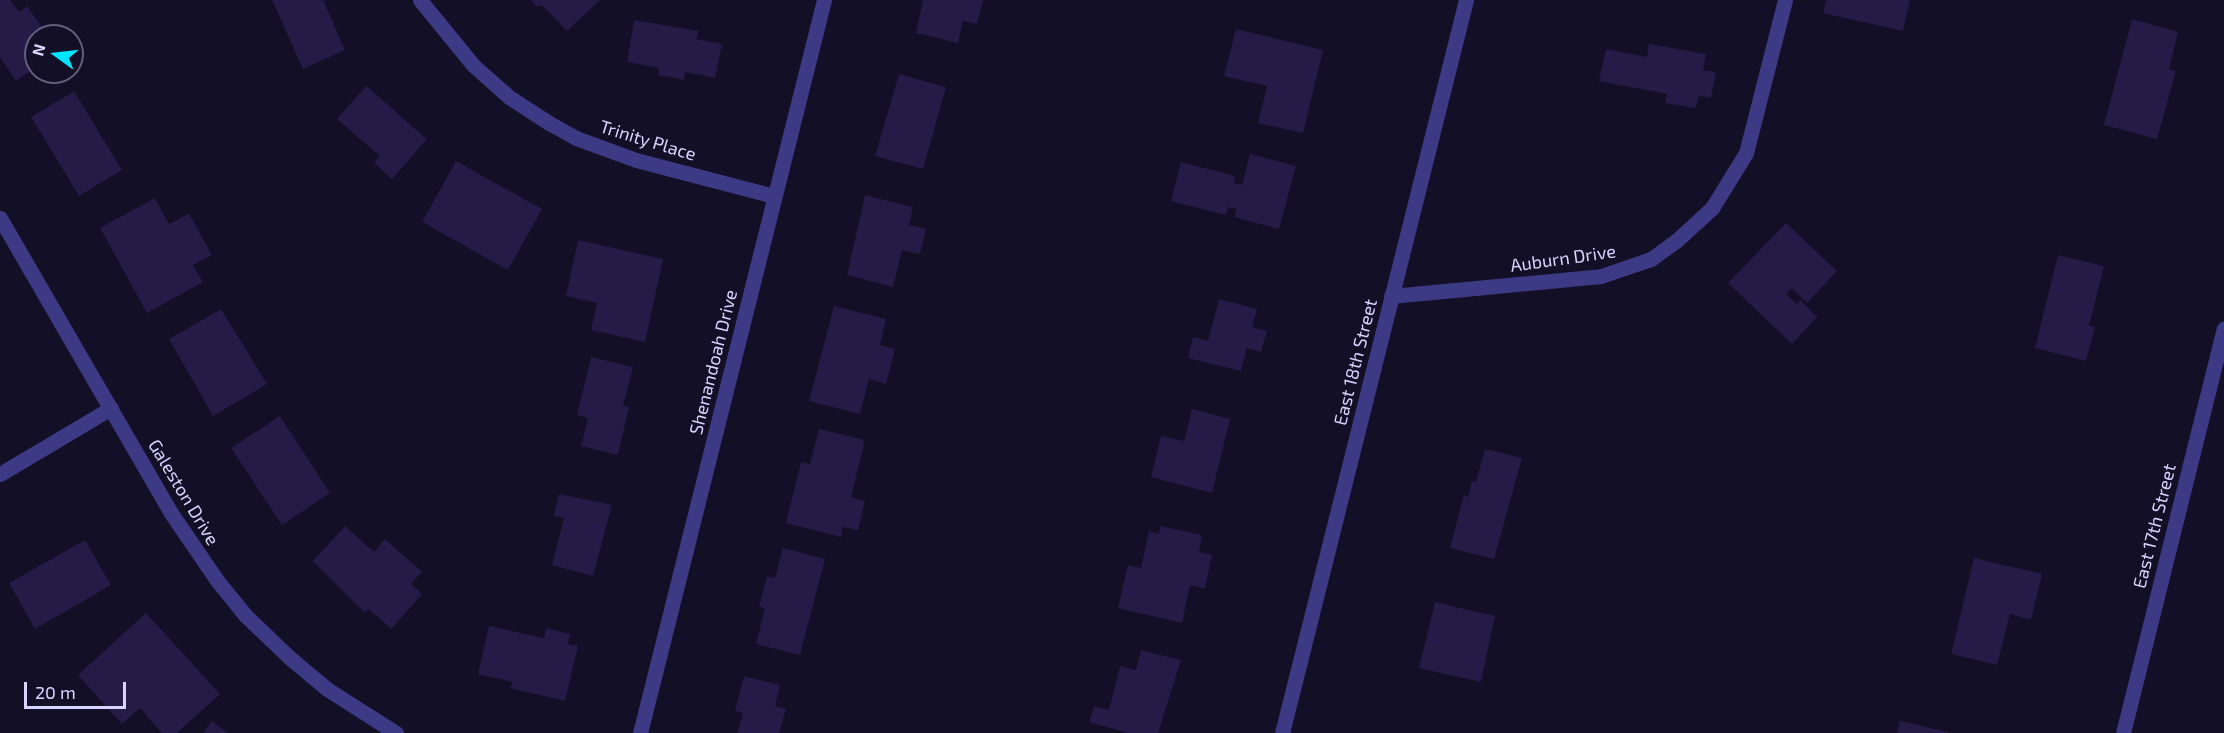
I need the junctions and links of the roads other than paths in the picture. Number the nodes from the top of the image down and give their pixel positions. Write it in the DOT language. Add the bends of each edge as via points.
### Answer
graph roads {
  1 [pos="420,0"];
  2 [pos="824,0"];
  3 [pos="1466,0"];
  4 [pos="1785,0"];
  5 [pos="774,196"];
  6 [pos="0,218"];
  7 [pos="1391,296"];
  8 [pos="2224,328"];
  9 [pos="111,408"];
  10 [pos="0,474"];
  11 [pos="396,733"];
  12 [pos="640,733"];
  13 [pos="1282,733"];
  14 [pos="2123,733"];
  1 -- 5 [label="street, Trinity Place" via="473,65 509,97 549,123 619,155"];
  2 -- 5 [label="street, Shenandoah Drive"];
  3 -- 7 [label="street, East 18th Street"];
  4 -- 7 [label="street, Auburn Drive" via="1746,153 1712,208 1689,231 1651,259 1601,276"];
  5 -- 12 [label="street, Shenandoah Drive"];
  6 -- 9 [label="street, Galeston Drive"];
  7 -- 13 [label="street, East 18th Street"];
  8 -- 14 [label="street, East 17th Street"];
  9 -- 10 [label="street"];
  9 -- 11 [label="street, Galeston Drive" via="187,540 245,615 327,689"];
}
